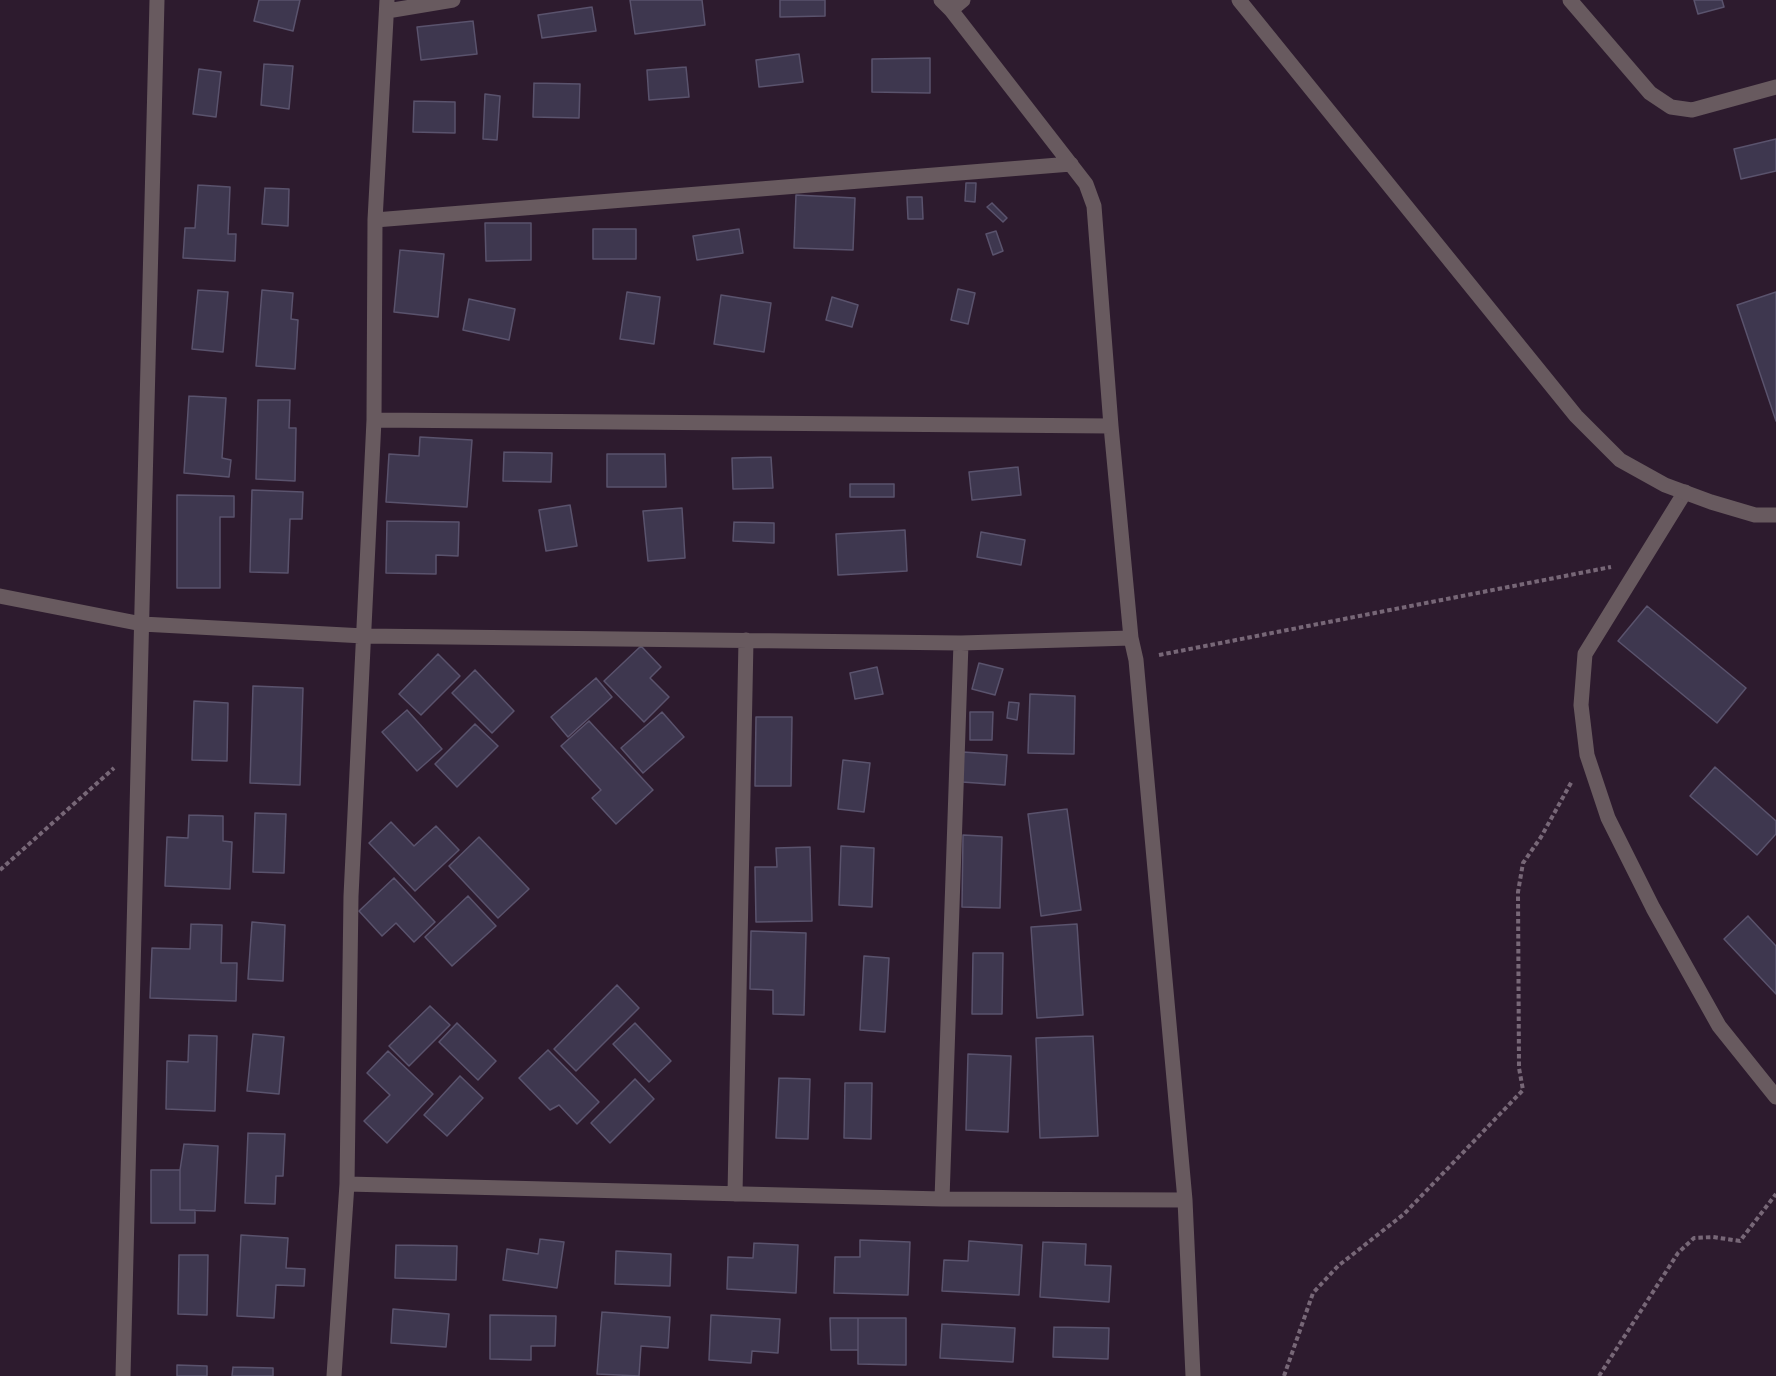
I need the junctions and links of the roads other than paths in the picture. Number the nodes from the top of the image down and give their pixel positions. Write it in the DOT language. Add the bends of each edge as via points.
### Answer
graph roads {
  1 [pos="157,0"];
  2 [pos="453,0"];
  3 [pos="1239,0"];
  4 [pos="1570,0"];
  5 [pos="951,3"];
  6 [pos="387,6"];
  7 [pos="1776,87"];
  8 [pos="1071,164"];
  9 [pos="375,220"];
  10 [pos="374,420"];
  11 [pos="1111,426"];
  12 [pos="1685,492"];
  13 [pos="1776,515"];
  14 [pos="0,596"];
  15 [pos="142,624"];
  16 [pos="364,636"];
  17 [pos="1131,638"];
  18 [pos="746,640"];
  19 [pos="961,643"];
  20 [pos="1776,1096"];
  21 [pos="347,1184"];
  22 [pos="735,1194"];
  23 [pos="942,1199"];
  24 [pos="1185,1200"];
  25 [pos="123,1376"];
  26 [pos="334,1376"];
  27 [pos="1193,1376"];
  1 -- 15 [label="street"];
  2 -- 6 [label="street"];
  3 -- 12 [label="street" via="1576,416 1620,460"];
  4 -- 7 [label="street" via="1650,93 1671,107 1692,110"];
  5 -- 8 [label="street"];
  6 -- 9 [label="street"];
  8 -- 9 [label="street"];
  8 -- 11 [label="street" via="1086,184 1094,206"];
  9 -- 10 [label="street"];
  10 -- 11 [label="street"];
  10 -- 16 [label="street"];
  11 -- 17 [label="street"];
  12 -- 13 [label="street" via="1755,515"];
  12 -- 20 [label="street" via="1584,654 1581,705 1587,755 1608,818 1659,918 1719,1026"];
  14 -- 15 [label="street"];
  15 -- 16 [label="street"];
  15 -- 25 [label="street"];
  16 -- 18 [label="street"];
  16 -- 21 [label="street" via="351,896"];
  17 -- 19 [label="street"];
  17 -- 24 [label="street"];
  18 -- 19 [label="street"];
  18 -- 22 [label="street"];
  19 -- 23 [label="street"];
  21 -- 22 [label="street"];
  21 -- 26 [label="street"];
  22 -- 23 [label="street"];
  23 -- 24 [label="street"];
  24 -- 27 [label="street"];
}
